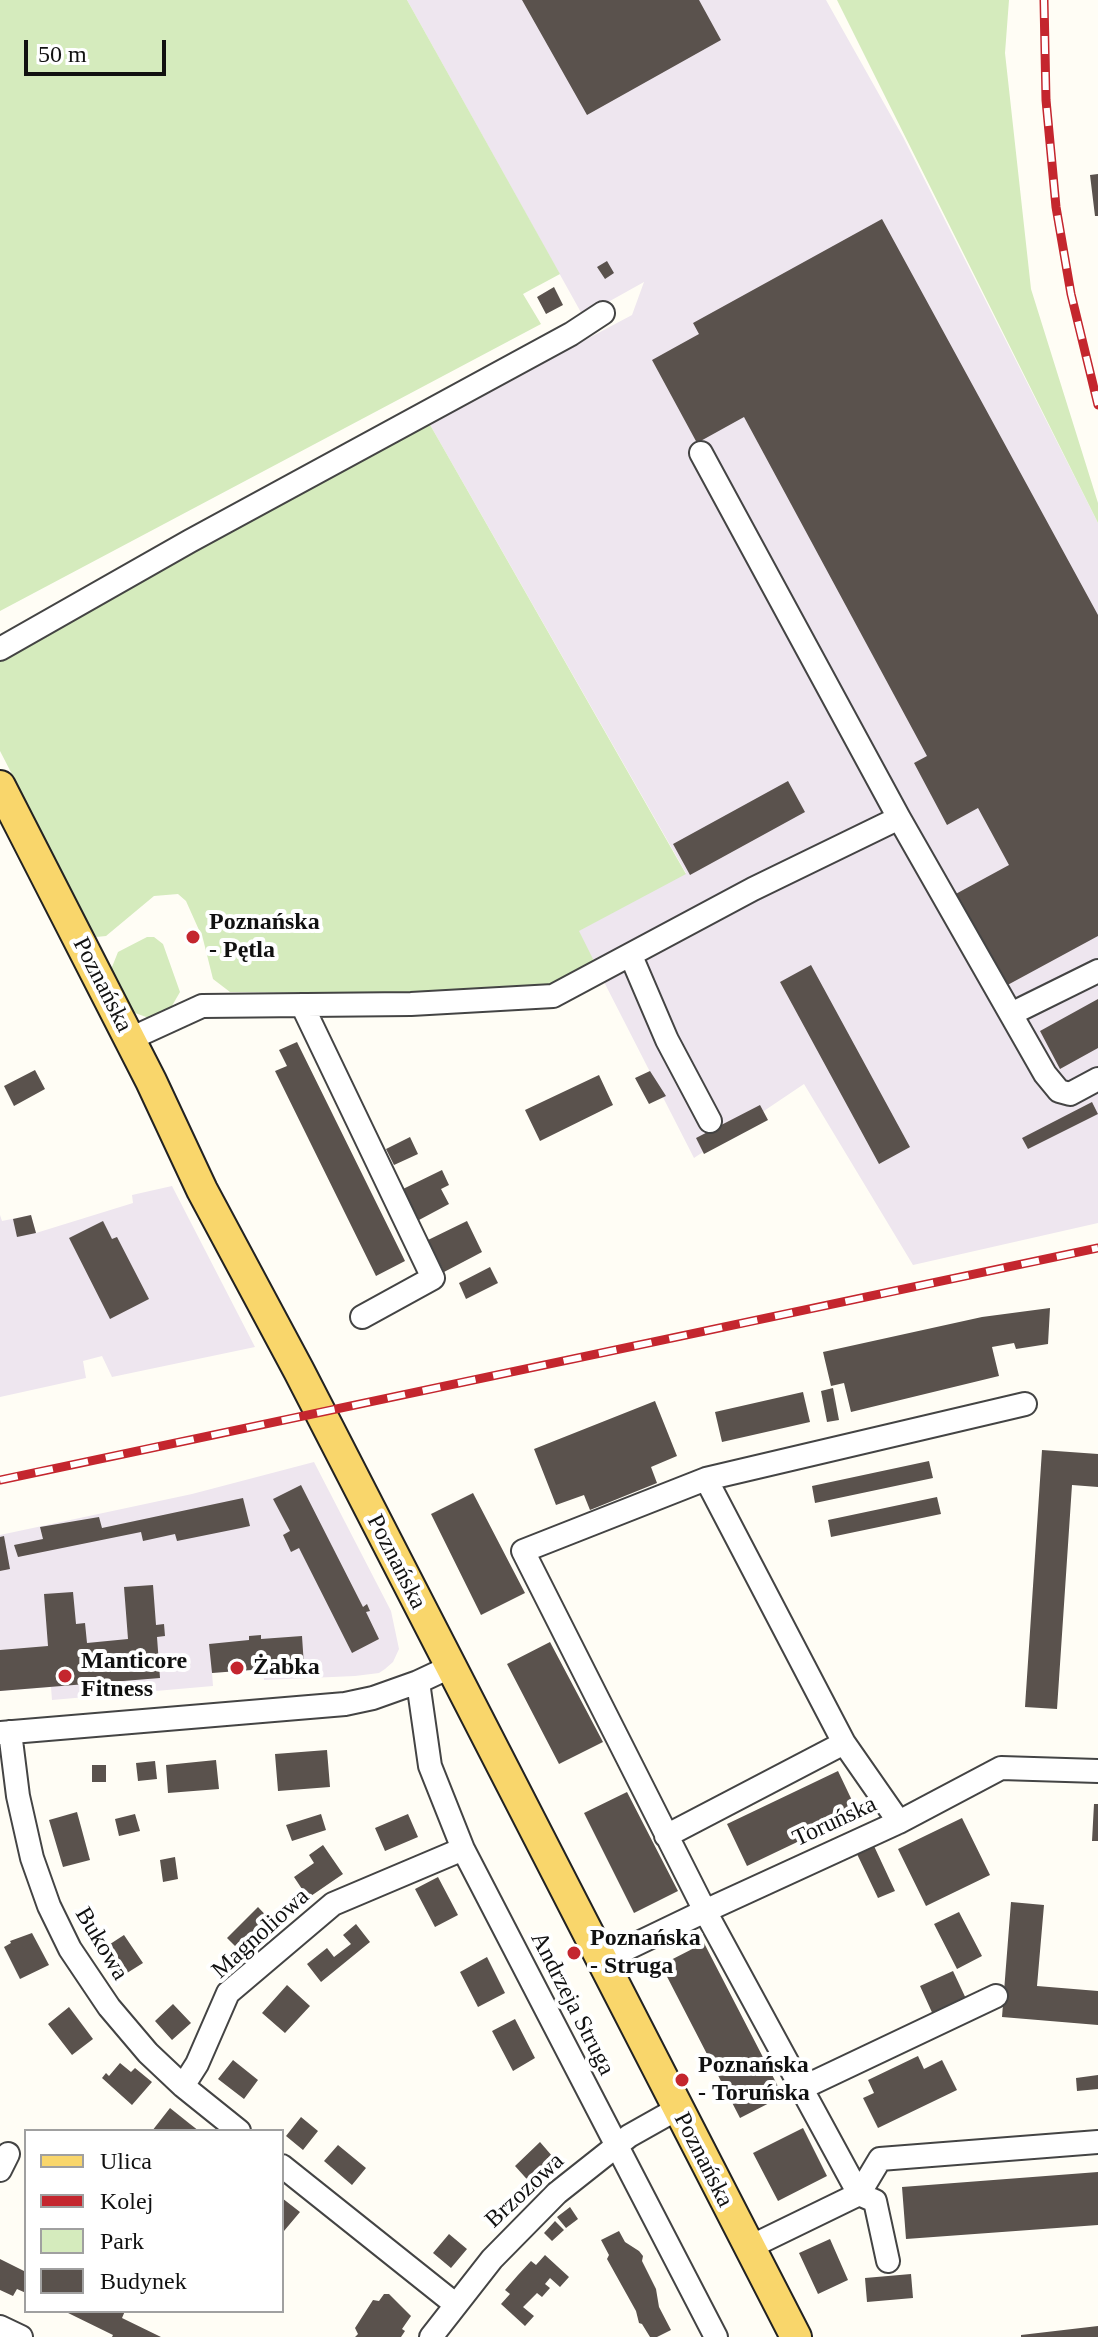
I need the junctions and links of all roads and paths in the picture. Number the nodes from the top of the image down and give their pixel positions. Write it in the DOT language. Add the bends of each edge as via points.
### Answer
graph roads {
  1 [pos="603,313"];
  2 [pos="701,453"];
  3 [pos="0,649"];
  4 [pos="0,786"];
  5 [pos="899,818"];
  6 [pos="631,956"];
  7 [pos="1098,971"];
  8 [pos="302,1005"];
  9 [pos="1011,1014"];
  10 [pos="130,1039"];
  11 [pos="1098,1079"];
  12 [pos="710,1121"];
  13 [pos="362,1317"];
  14 [pos="1025,1404"];
  15 [pos="706,1479"];
  16 [pos="450,1667"];
  17 [pos="418,1682"];
  18 [pos="5,1732"];
  19 [pos="844,1743"];
  20 [pos="1098,1771"];
  21 [pos="899,1822"];
  22 [pos="666,1836"];
  23 [pos="463,1849"];
  24 [pos="705,1911"];
  25 [pos="601,1961"];
  26 [pos="996,1996"];
  27 [pos="183,2086"];
  28 [pos="802,2088"];
  29 [pos="677,2109"];
  30 [pos="237,2129"];
  31 [pos="1098,2142"];
  32 [pos="616,2146"];
  33 [pos="284,2168"];
  34 [pos="859,2194"];
  35 [pos="748,2248"];
  36 [pos="888,2261"];
  37 [pos="455,2304"];
  38 [pos="0,2327"];
  39 [pos="21,2337"];
  40 [pos="431,2337"];
  41 [pos="716,2337"];
  42 [pos="796,2337"];
  1 -- 3 [label="street"];
  2 -- 5 [label="street"];
  4 -- 10 [label="main road, Poznańska"];
  5 -- 6 [label="street"];
  5 -- 9 [label="street"];
  6 -- 8 [label="street" via="553,996"];
  6 -- 12 [label="street"];
  7 -- 9 [label="street"];
  8 -- 10 [label="street" via="202,1006"];
  8 -- 13 [label="street" via="433,1278"];
  9 -- 11 [label="street" via="1059,1091 1070,1094"];
  10 -- 16 [label="main road, Poznańska" via="202,1190"];
  14 -- 15 [label="street"];
  15 -- 19 [label="street"];
  15 -- 22 [label="street" via="523,1551"];
  16 -- 17 [label="street"];
  16 -- 25 [label="main road, Poznańska"];
  17 -- 18 [label="street" via="345,1704"];
  17 -- 23 [label="street, Andrzeja Struga" via="430,1766"];
  18 -- 27 [label="street, Bukowa" via="27,1840 52,1914 109,2007"];
  19 -- 21 [label="street"];
  19 -- 22 [label="street"];
  20 -- 21 [label="street, Toruńska" via="1001,1768"];
  21 -- 24 [label="street, Toruńska"];
  22 -- 24 [label="street"];
  23 -- 27 [label="street, Magnoliowa" via="333,1904 228,1993"];
  23 -- 32 [label="street, Andrzeja Struga"];
  24 -- 25 [label="street, Toruńska"];
  24 -- 28 [label="street"];
  25 -- 29 [label="main road, Poznańska"];
  26 -- 28 [label="street"];
  27 -- 30 [label="street, Bukowa"];
  28 -- 34 [label="street"];
  29 -- 32 [label="street, Brzozowa"];
  29 -- 35 [label="main road, Poznańska"];
  31 -- 34 [label="street" via="880,2159"];
  32 -- 37 [label="street, Brzozowa" via="544,2206"];
  32 -- 41 [label="street, Andrzeja Struga"];
  33 -- 37 [label="street"];
  34 -- 35 [label="street"];
  34 -- 36 [label="street" via="875,2201"];
  35 -- 42 [label="main road, Poznańska"];
  37 -- 40 [label="street, Brzozowa"];
  38 -- 39 [label="street"];
}
